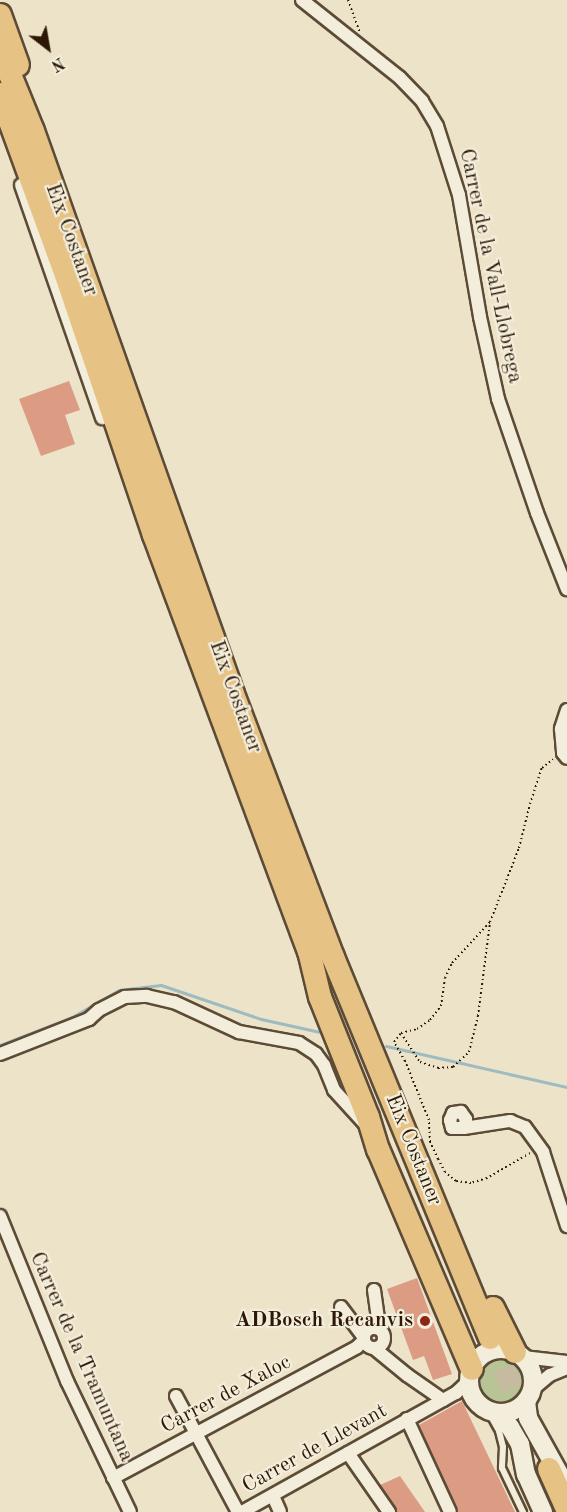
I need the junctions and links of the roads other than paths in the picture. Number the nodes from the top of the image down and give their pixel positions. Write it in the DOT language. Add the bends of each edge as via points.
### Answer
graph roads {
  1 [pos="302,0"];
  2 [pos="0,15"];
  3 [pos="0,50"];
  4 [pos="0,94"];
  5 [pos="0,124"];
  6 [pos="112,444"];
  7 [pos="154,536"];
  8 [pos="567,588"];
  9 [pos="212,637"];
  10 [pos="567,710"];
  11 [pos="565,756"];
  12 [pos="309,951"];
  13 [pos="333,957"];
  14 [pos="0,1054"];
  15 [pos="464,1128"];
  16 [pos="378,1149"];
  17 [pos="0,1216"];
  18 [pos="567,1226"];
  19 [pos="374,1290"];
  20 [pos="341,1307"];
  21 [pos="366,1338"];
  22 [pos="519,1355"];
  23 [pos="389,1361"];
  24 [pos="567,1362"];
  25 [pos="567,1368"];
  26 [pos="473,1370"];
  27 [pos="176,1396"];
  28 [pos="529,1396"];
  29 [pos="443,1400"];
  30 [pos="493,1412"];
  31 [pos="407,1419"];
  32 [pos="195,1434"];
  33 [pos="348,1453"];
  34 [pos="113,1478"];
  35 [pos="567,1489"];
  36 [pos="273,1496"];
  37 [pos="567,1509"];
  38 [pos="130,1512"];
  39 [pos="240,1512"];
  40 [pos="280,1512"];
  41 [pos="389,1512"];
  42 [pos="450,1512"];
  43 [pos="523,1512"];
  44 [pos="543,1512"];
  45 [pos="555,1512"];
  1 -- 8 [label="street, Carrer de la Vall-Llobrega" via="366,49 422,101 437,126 459,195 498,399"];
  2 -- 9 [label="highway" via="194,566"];
  3 -- 9 [label="highway, Eix Costaner" via="33,131"];
  4 -- 7 [label="highway"];
  5 -- 6 [label="street"];
  6 -- 7 [label="highway"];
  7 -- 12 [label="highway"];
  9 -- 13 [label="highway, Eix Costaner"];
  10 -- 11 [label="street" via="561,729"];
  12 -- 16 [label="highway" via="320,997"];
  12 -- 26 [label="highway, Eix Costaner"];
  13 -- 22 [label="highway" via="349,976 431,1173"];
  13 -- 26 [label="highway, Eix Costaner"];
  14 -- 16 [label="street" via="89,1019 125,997 147,996 174,1002 239,1032 299,1043 316,1054 334,1090 362,1120"];
  15 -- 18 [label="street" via="510,1121 525,1127 543,1152"];
  16 -- 26 [label="highway"];
  17 -- 34 [label="street, Carrer de la Tramuntana" via="67,1381"];
  19 -- 21 [label="street" via="378,1317"];
  20 -- 21 [label="street"];
  21 -- 23 [label="street"];
  21 -- 23 [label="street" via="382,1330"];
  21 -- 32 [label="street, Carrer de Xaloc"];
  22 -- 24 [label="street"];
  22 -- 26 [label="main road" via="501,1349 487,1353"];
  22 -- 28 [label="main road" via="532,1373"];
  23 -- 29 [label="street"];
  25 -- 28 [label="street" via="550,1375"];
  26 -- 29 [label="street, Carrer de Llevant"];
  26 -- 30 [label="main road"];
  27 -- 32 [label="street"];
  28 -- 30 [label="main road" via="516,1410"];
  28 -- 35 [label="main road" via="528,1418"];
  29 -- 31 [label="street, Carrer de Llevant"];
  30 -- 43 [label="lane" via="503,1447 502,1468"];
  30 -- 44 [label="main road" via="520,1444 526,1474"];
  31 -- 33 [label="street, Carrer de Llevant"];
  31 -- 42 [label="street, Carrer de Llevant"];
  32 -- 34 [label="street, Carrer de Xaloc"];
  32 -- 39 [label="street"];
  33 -- 36 [label="street, Carrer de Llevant"];
  33 -- 41 [label="street"];
  34 -- 38 [label="street, Carrer de la Tramuntana"];
  36 -- 39 [label="street, Carrer de Llevant"];
  36 -- 40 [label="street"];
  37 -- 45 [label="highway" via="543,1472"];
}
